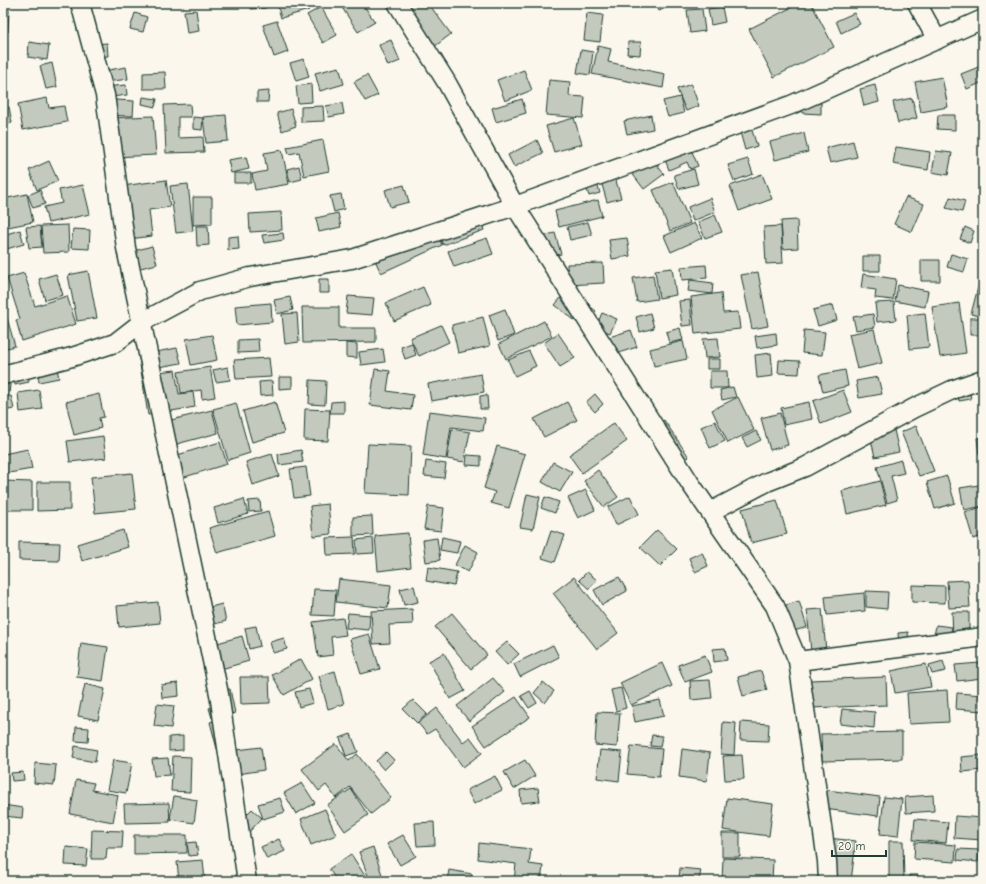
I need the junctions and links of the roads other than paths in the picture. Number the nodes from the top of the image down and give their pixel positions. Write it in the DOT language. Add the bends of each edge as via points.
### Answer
graph roads {
  1 [pos="80,3"];
  2 [pos="397,3"];
  3 [pos="916,3"];
  4 [pos="983,19"];
  5 [pos="937,40"];
  6 [pos="515,206"];
  7 [pos="142,322"];
  8 [pos="3,375"];
  9 [pos="983,379"];
  10 [pos="710,512"];
  11 [pos="983,637"];
  12 [pos="798,660"];
  13 [pos="247,881"];
  14 [pos="828,881"];
  1 -- 7 [label="street" via="105,95 126,248"];
  2 -- 6 [label="street" via="447,83"];
  3 -- 5 [label="street"];
  4 -- 5 [label="street"];
  5 -- 6 [label="street" via="791,105"];
  6 -- 7 [label="street" via="352,259 250,277 200,291"];
  6 -- 10 [label="street"];
  7 -- 8 [label="street" via="115,342 72,357"];
  7 -- 13 [label="street" via="219,694"];
  9 -- 10 [label="street" via="914,408 805,467 768,482"];
  10 -- 12 [label="street" via="775,606"];
  11 -- 12 [label="street"];
  12 -- 14 [label="street"];
}
